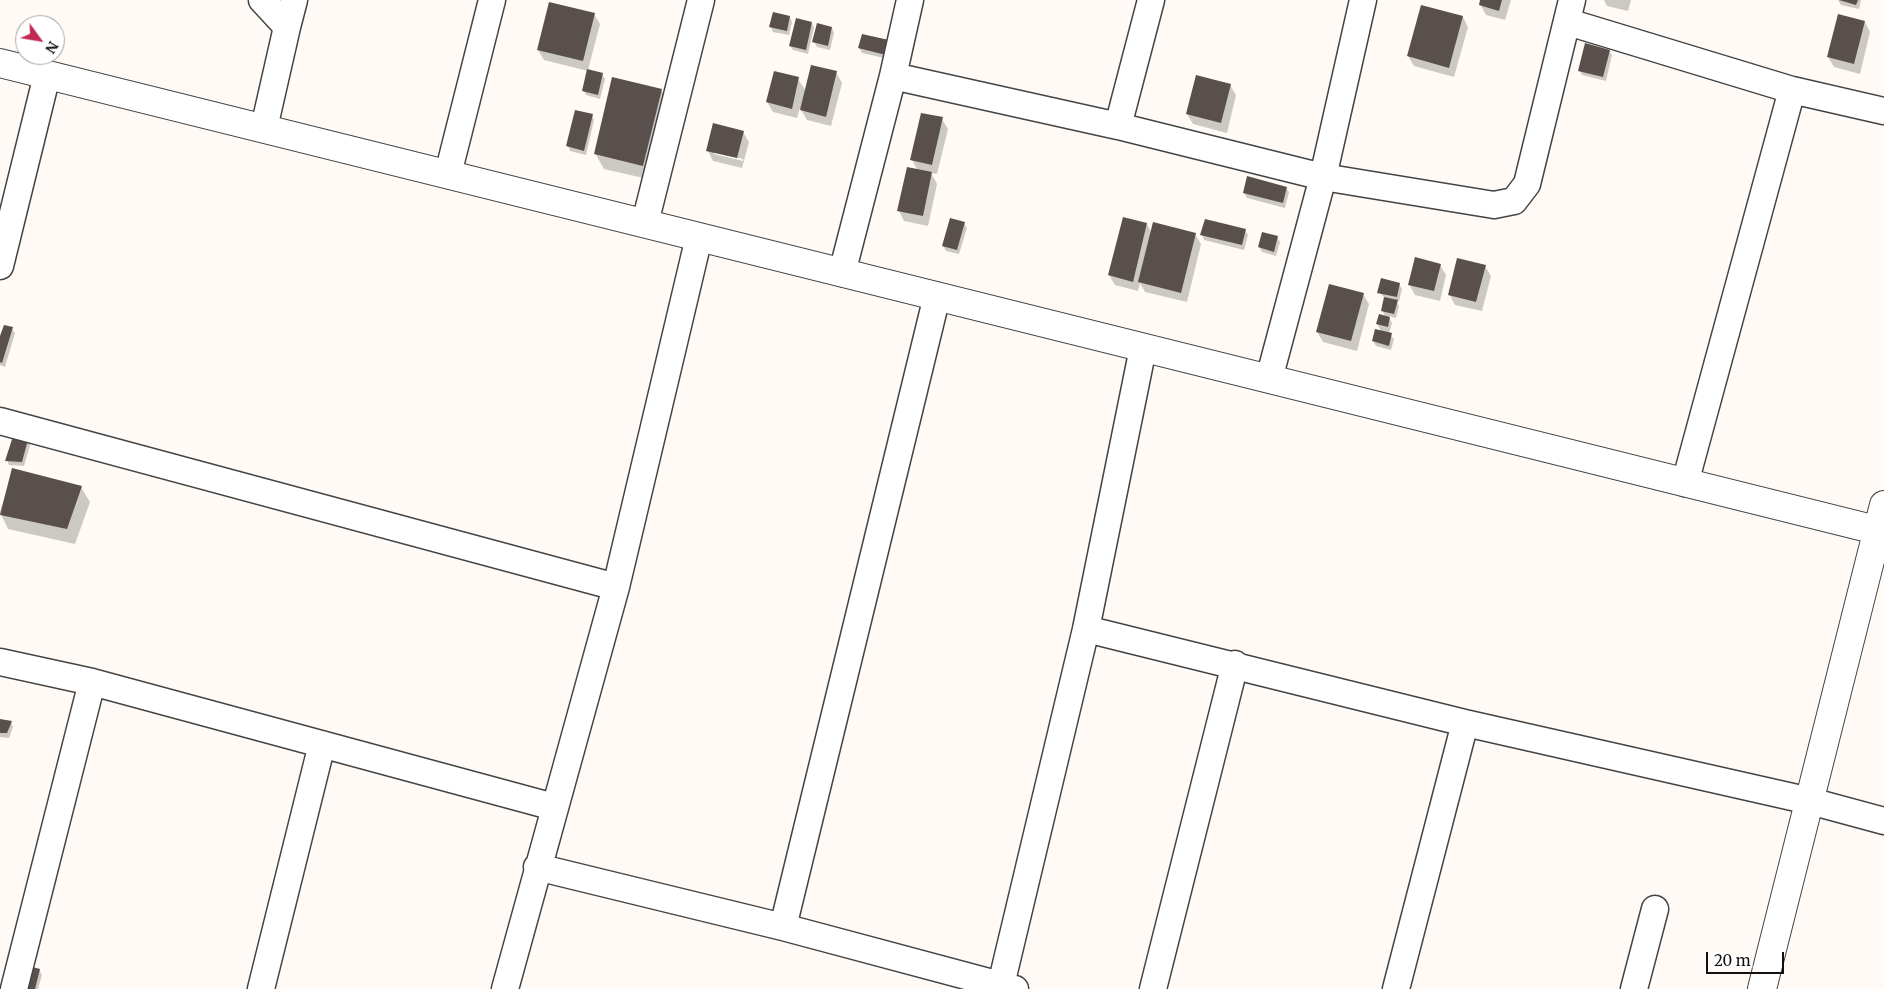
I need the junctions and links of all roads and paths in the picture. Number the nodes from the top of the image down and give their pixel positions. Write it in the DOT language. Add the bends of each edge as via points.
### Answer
graph roads {
  1 [pos="262,0"];
  2 [pos="294,0"];
  3 [pos="492,0"];
  4 [pos="701,0"];
  5 [pos="1151,0"];
  6 [pos="1363,0"];
  7 [pos="903,1"];
  8 [pos="1570,11"];
  9 [pos="287,27"];
  10 [pos="0,63"];
  11 [pos="47,75"];
  12 [pos="893,76"];
  13 [pos="1792,90"];
  14 [pos="1884,111"];
  15 [pos="1118,126"];
  16 [pos="264,128"];
  17 [pos="448,174"];
  18 [pos="1323,177"];
  19 [pos="645,223"];
  20 [pos="698,237"];
  21 [pos="0,266"];
  22 [pos="842,273"];
  23 [pos="937,296"];
  24 [pos="1143,348"];
  25 [pos="1269,379"];
  26 [pos="0,421"];
  27 [pos="1685,483"];
  28 [pos="1882,523"];
  29 [pos="616,586"];
  30 [pos="1086,629"];
  31 [pos="0,662"];
  32 [pos="1235,664"];
  33 [pos="92,682"];
  34 [pos="1466,723"];
  35 [pos="322,744"];
  36 [pos="1810,801"];
  37 [pos="554,807"];
  38 [pos="1884,821"];
  39 [pos="537,867"];
  40 [pos="1655,909"];
  41 [pos="783,927"];
  42 [pos="11,974"];
  43 [pos="1008,987"];
  44 [pos="261,989"];
  45 [pos="505,989"];
  46 [pos="1153,989"];
  47 [pos="1396,989"];
  48 [pos="1634,989"];
  49 [pos="1762,989"];
  1 -- 9 [label="street"];
  2 -- 9 [label="street"];
  3 -- 17 [label="street"];
  4 -- 19 [label="street"];
  5 -- 15 [label="street"];
  6 -- 18 [label="street"];
  7 -- 12 [label="street"];
  8 -- 13 [label="street"];
  8 -- 18 [label="street" via="1527,184 1514,201 1494,204"];
  9 -- 16 [label="street"];
  10 -- 11 [label="street"];
  11 -- 16 [label="street"];
  11 -- 21 [label="street"];
  12 -- 15 [label="street"];
  12 -- 22 [label="street"];
  13 -- 14 [label="street"];
  13 -- 27 [label="street"];
  15 -- 18 [label="street"];
  16 -- 17 [label="street"];
  17 -- 19 [label="street"];
  18 -- 25 [label="street"];
  19 -- 20 [label="street"];
  20 -- 22 [label="street"];
  20 -- 29 [label="street"];
  22 -- 23 [label="street"];
  23 -- 24 [label="street"];
  23 -- 41 [label="street"];
  24 -- 25 [label="street"];
  24 -- 30 [label="street"];
  25 -- 27 [label="street"];
  26 -- 29 [label="street"];
  27 -- 28 [label="street"];
  28 -- 36 [label="street"];
  29 -- 37 [label="street"];
  30 -- 32 [label="street"];
  30 -- 43 [label="street"];
  31 -- 33 [label="street"];
  32 -- 34 [label="street"];
  32 -- 46 [label="street"];
  33 -- 35 [label="street"];
  33 -- 42 [label="street"];
  34 -- 36 [label="street"];
  34 -- 47 [label="street"];
  35 -- 37 [label="street"];
  35 -- 44 [label="street"];
  36 -- 38 [label="street"];
  36 -- 49 [label="street"];
  37 -- 39 [label="street"];
  39 -- 41 [label="street"];
  39 -- 45 [label="street"];
  40 -- 48 [label="street"];
  41 -- 43 [label="street"];
}
